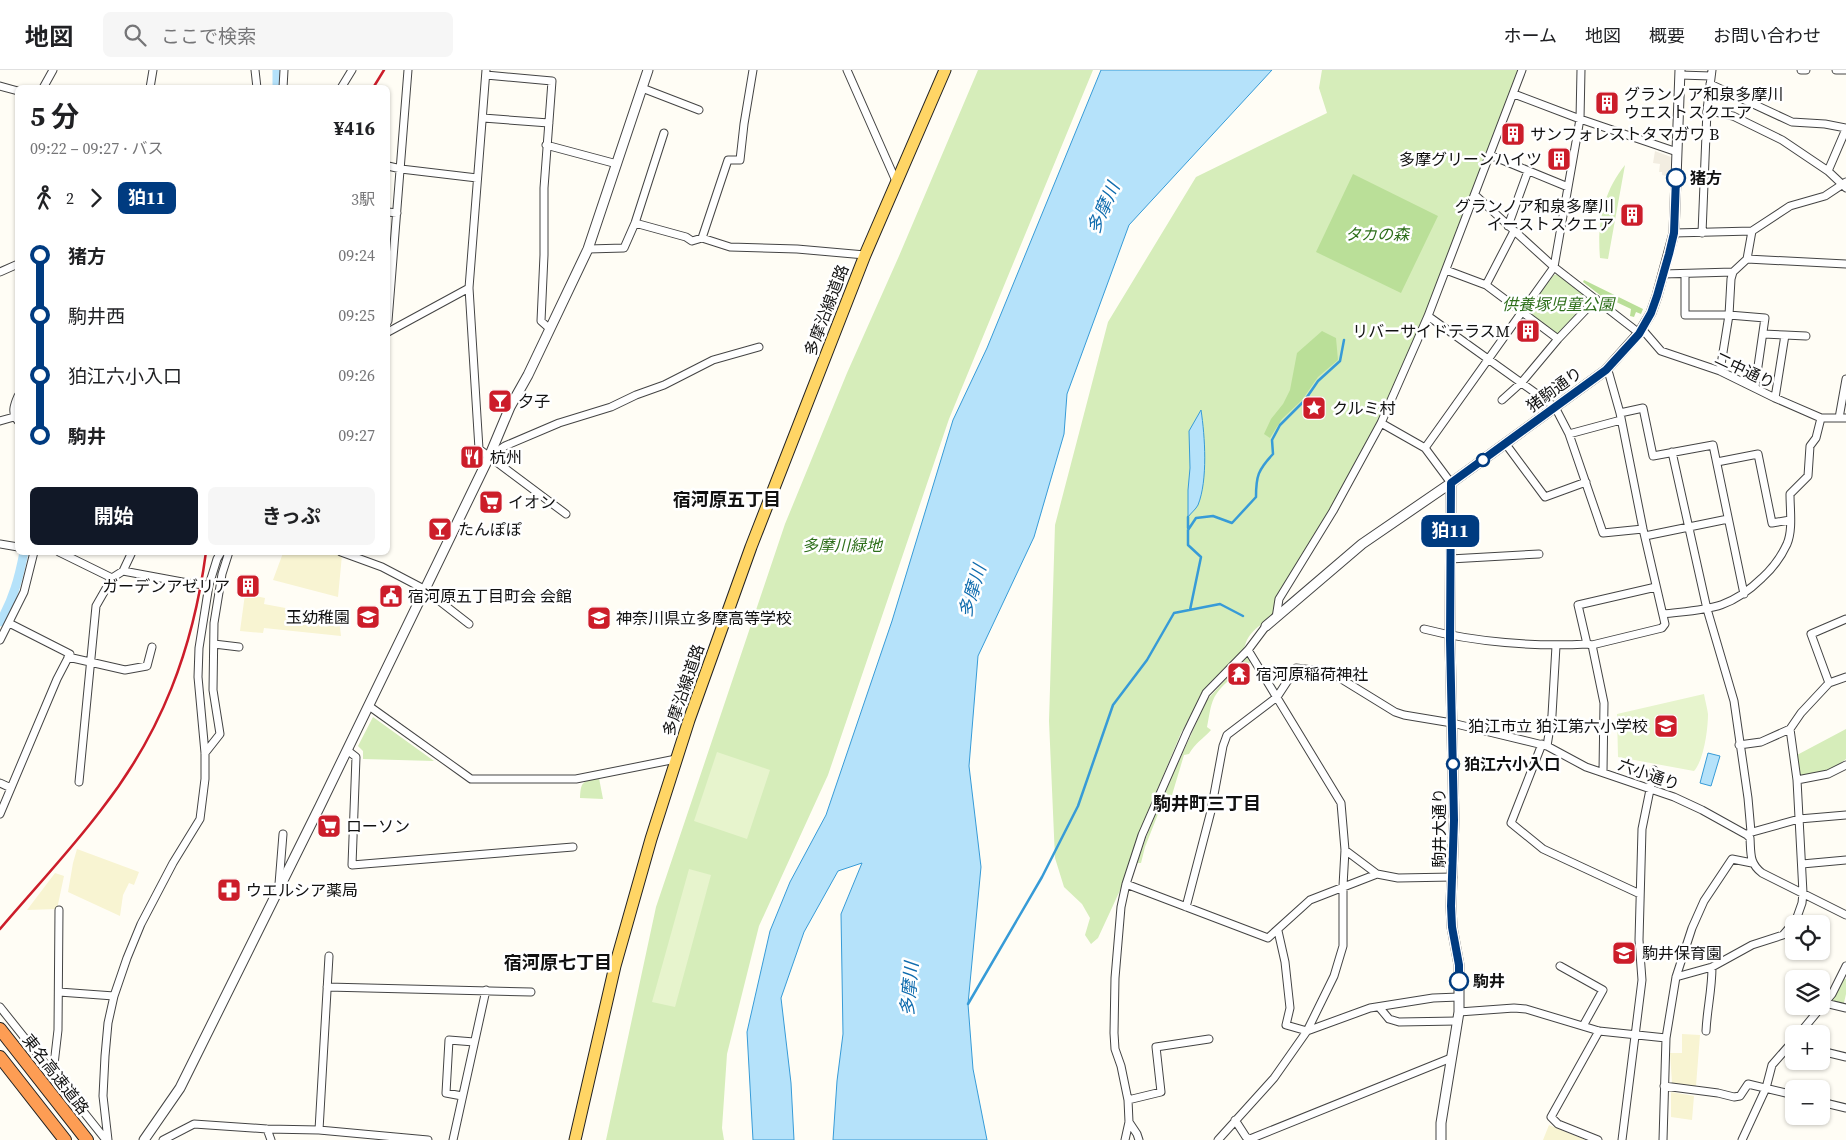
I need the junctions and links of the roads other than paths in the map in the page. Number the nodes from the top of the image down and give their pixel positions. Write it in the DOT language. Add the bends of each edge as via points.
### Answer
graph roads {
  1 [pos="53,70"];
  2 [pos="153,70"];
  3 [pos="255,70"];
  4 [pos="284,70"];
  5 [pos="352,70"];
  6 [pos="408,70"];
  7 [pos="648,70"];
  8 [pos="754,70"];
  9 [pos="847,70"];
  10 [pos="945,70"];
  11 [pos="1522,70"];
  12 [pos="1581,70"];
  13 [pos="1801,70"];
  14 [pos="1806,70"];
  15 [pos="1836,70"];
  16 [pos="1846,70"];
  17 [pos="486,72"];
  18 [pos="1679,72"];
  19 [pos="1712,73"];
  20 [pos="1710,84"];
  21 [pos="45,85"];
  22 [pos="150,85"];
  23 [pos="257,85"];
  24 [pos="283,85"];
  25 [pos="343,85"];
  26 [pos="0,86"];
  27 [pos="642,88"];
  28 [pos="15,90"];
  29 [pos="1514,94"];
  30 [pos="699,110"];
  31 [pos="1707,110"];
  32 [pos="483,118"];
  33 [pos="1580,119"];
  34 [pos="549,123"];
  35 [pos="1846,129"];
  36 [pos="664,133"];
  37 [pos="546,146"];
  38 [pos="1677,152"];
  39 [pos="1490,155"];
  40 [pos="617,164"];
  41 [pos="390,166"];
  42 [pos="401,169"];
  43 [pos="1528,171"];
  44 [pos="1828,171"];
  45 [pos="478,178"];
  46 [pos="896,181"];
  47 [pos="1844,185"];
  48 [pos="1568,187"];
  49 [pos="1475,195"];
  50 [pos="390,212"];
  51 [pos="397,213"];
  52 [pos="635,223"];
  53 [pos="1508,226"];
  54 [pos="1514,231"];
  55 [pos="1752,231"];
  56 [pos="1674,233"];
  57 [pos="1702,233"];
  58 [pos="702,238"];
  59 [pos="588,248"];
  60 [pos="865,254"];
  61 [pos="1747,259"];
  62 [pos="1846,264"];
  63 [pos="15,265"];
  64 [pos="1554,267"];
  65 [pos="1446,270"];
  66 [pos="0,272"];
  67 [pos="1733,272"];
  68 [pos="1663,274"];
  69 [pos="1684,275"];
  70 [pos="1486,286"];
  71 [pos="469,288"];
  72 [pos="390,297"];
  73 [pos="1596,299"];
  74 [pos="1522,312"];
  75 [pos="1729,315"];
  76 [pos="1428,316"];
  77 [pos="550,329"];
  78 [pos="390,331"];
  79 [pos="1640,331"];
  80 [pos="1763,334"];
  81 [pos="1784,335"];
  82 [pos="1806,336"];
  83 [pos="1558,339"];
  84 [pos="759,347"];
  85 [pos="1488,359"];
  86 [pos="1606,370"];
  87 [pos="1720,370"];
  88 [pos="1846,379"];
  89 [pos="1522,382"];
  90 [pos="1755,387"];
  91 [pos="1775,398"];
  92 [pos="1502,400"];
  93 [pos="1555,407"];
  94 [pos="1620,416"];
  95 [pos="1821,418"];
  96 [pos="1842,418"];
  97 [pos="15,419"];
  98 [pos="0,421"];
  99 [pos="1381,424"];
  100 [pos="1569,434"];
  101 [pos="1505,443"];
  102 [pos="1425,448"];
  103 [pos="1672,452"];
  104 [pos="489,457"];
  105 [pos="1717,462"];
  106 [pos="1586,482"];
  107 [pos="1451,483"];
  108 [pos="566,514"];
  109 [pos="1728,519"];
  110 [pos="1790,520"];
  111 [pos="1688,527"];
  112 [pos="1643,528"];
  113 [pos="1645,536"];
  114 [pos="0,544"];
  115 [pos="15,546"];
  116 [pos="1539,554"];
  117 [pos="33,555"];
  118 [pos="65,555"];
  119 [pos="131,555"];
  120 [pos="219,555"];
  121 [pos="228,555"];
  122 [pos="350,555"];
  123 [pos="1450,559"];
  124 [pos="123,571"];
  125 [pos="112,578"];
  126 [pos="209,585"];
  127 [pos="1656,587"];
  128 [pos="424,589"];
  129 [pos="1744,594"];
  130 [pos="1707,609"];
  131 [pos="1663,614"];
  132 [pos="1276,618"];
  133 [pos="1846,619"];
  134 [pos="9,624"];
  135 [pos="469,624"];
  136 [pos="1266,626"];
  137 [pos="1424,629"];
  138 [pos="1450,636"];
  139 [pos="0,640"];
  140 [pos="214,644"];
  141 [pos="1589,644"];
  142 [pos="238,646"];
  143 [pos="1556,646"];
  144 [pos="152,647"];
  145 [pos="1248,650"];
  146 [pos="68,657"];
  147 [pos="92,664"];
  148 [pos="1846,677"];
  149 [pos="1829,683"];
  150 [pos="1277,697"];
  151 [pos="369,706"];
  152 [pos="1452,723"];
  153 [pos="1790,729"];
  154 [pos="1544,745"];
  155 [pos="1739,745"];
  156 [pos="347,750"];
  157 [pos="205,753"];
  158 [pos="676,759"];
  159 [pos="1846,765"];
  160 [pos="1654,770"];
  161 [pos="1603,772"];
  162 [pos="1797,780"];
  163 [pos="79,782"];
  164 [pos="0,784"];
  165 [pos="11,788"];
  166 [pos="1650,788"];
  167 [pos="0,814"];
  168 [pos="1846,815"];
  169 [pos="1799,819"];
  170 [pos="1749,833"];
  171 [pos="283,834"];
  172 [pos="573,847"];
  173 [pos="1345,850"];
  174 [pos="1846,860"];
  175 [pos="1752,863"];
  176 [pos="1802,864"];
  177 [pos="1377,874"];
  178 [pos="1454,877"];
  179 [pos="1126,884"];
  180 [pos="1342,886"];
  181 [pos="279,890"];
  182 [pos="1803,893"];
  183 [pos="1640,894"];
  184 [pos="1186,907"];
  185 [pos="59,910"];
  186 [pos="1846,915"];
  187 [pos="1278,931"];
  188 [pos="329,956"];
  189 [pos="1560,966"];
  190 [pos="1846,966"];
  191 [pos="1712,967"];
  192 [pos="1676,977"];
  193 [pos="1843,978"];
  194 [pos="327,987"];
  195 [pos="486,990"];
  196 [pos="60,992"];
  197 [pos="531,992"];
  198 [pos="114,996"];
  199 [pos="1459,997"];
  200 [pos="1830,997"];
  201 [pos="1830,1004"];
  202 [pos="1379,1006"];
  203 [pos="0,1008"];
  204 [pos="1846,1008"];
  205 [pos="1816,1015"];
  206 [pos="1458,1016"];
  207 [pos="1807,1025"];
  208 [pos="1583,1026"];
  209 [pos="0,1029"];
  210 [pos="1307,1031"];
  211 [pos="1599,1031"];
  212 [pos="1706,1032"];
  213 [pos="1635,1034"];
  214 [pos="1666,1038"];
  215 [pos="1209,1039"];
  216 [pos="474,1042"];
  217 [pos="1785,1051"];
  218 [pos="1830,1053"];
  219 [pos="0,1057"];
  220 [pos="1846,1057"];
  221 [pos="1451,1058"];
  222 [pos="53,1073"];
  223 [pos="1664,1086"];
  224 [pos="1766,1088"];
  225 [pos="1785,1093"];
  226 [pos="462,1096"];
  227 [pos="1128,1100"];
  228 [pos="1830,1104"];
  229 [pos="1846,1108"];
  230 [pos="1235,1120"];
  231 [pos="1129,1122"];
  232 [pos="267,1129"];
  233 [pos="319,1130"];
  234 [pos="383,1138"];
  235 [pos="65,1140"];
  236 [pos="87,1140"];
  237 [pos="107,1140"];
  238 [pos="144,1140"];
  239 [pos="163,1140"];
  240 [pos="271,1140"];
  241 [pos="428,1140"];
  242 [pos="452,1140"];
  243 [pos="574,1140"];
  244 [pos="1125,1140"];
  245 [pos="1139,1140"];
  246 [pos="1218,1140"];
  247 [pos="1441,1140"];
  248 [pos="1598,1140"];
  249 [pos="1622,1140"];
  250 [pos="1663,1140"];
  251 [pos="1742,1140"];
  1 -- 21 [label="street"];
  2 -- 22 [label="street"];
  3 -- 23 [label="street"];
  4 -- 24 [label="street"];
  5 -- 25 [label="street"];
  6 -- 42 [label="street"];
  7 -- 27 [label="street"];
  8 -- 58 [label="street" via="740,160 728,160"];
  9 -- 46 [label="street"];
  10 -- 46 [label="main road, 多摩沿線道路"];
  11 -- 29 [label="street"];
  12 -- 33 [label="street"];
  13 -- 14 [label="street"];
  15 -- 16 [label="street"];
  17 -- 32 [label="street"];
  17 -- 34 [label="street" via="552,81"];
  18 -- 19 [label="street"];
  18 -- 38 [label="street, 猪駒通り"];
  19 -- 20 [label="street"];
  20 -- 31 [label="street"];
  20 -- 35 [label="street" via="1792,122"];
  26 -- 28 [label="street"];
  27 -- 30 [label="street"];
  27 -- 40 [label="street"];
  29 -- 33 [label="street"];
  29 -- 39 [label="street"];
  31 -- 44 [label="street" via="1733,116 1782,140"];
  31 -- 57 [label="street"];
  32 -- 34 [label="street"];
  32 -- 45 [label="street"];
  33 -- 38 [label="street"];
  33 -- 48 [label="street"];
  34 -- 37 [label="street"];
  35 -- 44 [label="street"];
  36 -- 52 [label="street"];
  37 -- 40 [label="street"];
  37 -- 77 [label="street" via="542,321"];
  38 -- 56 [label="street, 猪駒通り"];
  39 -- 43 [label="street"];
  39 -- 49 [label="street"];
  40 -- 59 [label="street"];
  41 -- 42 [label="street"];
  42 -- 45 [label="street"];
  42 -- 51 [label="street"];
  43 -- 48 [label="street"];
  43 -- 53 [label="street"];
  44 -- 47 [label="street"];
  45 -- 71 [label="street"];
  46 -- 60 [label="main road, 多摩沿線道路"];
  47 -- 55 [label="street" via="1825,196 1790,206"];
  48 -- 64 [label="street"];
  49 -- 53 [label="street, 二中通り"];
  49 -- 65 [label="street"];
  50 -- 51 [label="street"];
  51 -- 72 [label="street"];
  52 -- 58 [label="street" via="692,241"];
  52 -- 59 [label="street" via="624,248"];
  53 -- 54 [label="street, 二中通り"];
  54 -- 64 [label="street, 二中通り"];
  54 -- 70 [label="street"];
  55 -- 57 [label="street"];
  55 -- 61 [label="street"];
  56 -- 57 [label="street"];
  56 -- 68 [label="street, 猪駒通り"];
  58 -- 60 [label="street" via="730,247"];
  59 -- 77 [label="street"];
  60 -- 158 [label="main road, 多摩沿線道路" via="751,547"];
  61 -- 62 [label="street"];
  61 -- 67 [label="street"];
  63 -- 66 [label="street"];
  64 -- 73 [label="street, 二中通り"];
  64 -- 74 [label="street"];
  65 -- 70 [label="street"];
  65 -- 76 [label="street"];
  67 -- 69 [label="street"];
  67 -- 75 [label="street"];
  68 -- 69 [label="street"];
  68 -- 79 [label="street, 猪駒通り" via="1654,304"];
  69 -- 75 [label="street" via="1685,315"];
  70 -- 74 [label="street"];
  71 -- 78 [label="street"];
  71 -- 104 [label="street" via="480,449"];
  73 -- 79 [label="street, 二中通り"];
  73 -- 83 [label="street"];
  74 -- 83 [label="street"];
  74 -- 85 [label="street"];
  75 -- 80 [label="street" via="1765,318"];
  75 -- 87 [label="street"];
  76 -- 85 [label="street"];
  76 -- 99 [label="street"];
  77 -- 104 [label="street" via="510,407"];
  79 -- 86 [label="street, 猪駒通り"];
  79 -- 87 [label="street, 二中通り" via="1661,351"];
  80 -- 81 [label="street"];
  80 -- 90 [label="street"];
  81 -- 82 [label="street"];
  81 -- 91 [label="street"];
  83 -- 89 [label="street"];
  84 -- 104 [label="street" via="712,360 664,385 611,407 560,422 505,446"];
  85 -- 89 [label="street"];
  85 -- 102 [label="street"];
  86 -- 93 [label="street, 猪駒通り"];
  86 -- 94 [label="street"];
  87 -- 90 [label="street, 二中通り"];
  88 -- 96 [label="street"];
  89 -- 92 [label="street"];
  89 -- 93 [label="street"];
  90 -- 91 [label="street, 二中通り"];
  91 -- 95 [label="street, 二中通り"];
  93 -- 100 [label="street"];
  93 -- 101 [label="street, 猪駒通り"];
  94 -- 100 [label="street"];
  94 -- 103 [label="street" via="1643,408 1653,456"];
  94 -- 112 [label="street"];
  95 -- 96 [label="street, 二中通り"];
  95 -- 110 [label="street" via="1816,438 1810,446 1808,476 1790,494"];
  97 -- 98 [label="street"];
  99 -- 102 [label="street"];
  99 -- 132 [label="street" via="1279,599"];
  100 -- 106 [label="street"];
  101 -- 106 [label="street" via="1545,497"];
  101 -- 107 [label="street, 猪駒通り"];
  102 -- 107 [label="street"];
  103 -- 105 [label="street" via="1713,445"];
  103 -- 111 [label="street"];
  104 -- 108 [label="street"];
  104 -- 128 [label="street"];
  105 -- 109 [label="street"];
  105 -- 110 [label="street" via="1758,454 1772,524"];
  106 -- 112 [label="street" via="1603,533"];
  107 -- 123 [label="street, 駒井大通り"];
  107 -- 132 [label="street, 猪駒通り" via="1362,544"];
  109 -- 111 [label="street"];
  109 -- 129 [label="street"];
  110 -- 129 [label="street" via="1787,544 1777,561"];
  111 -- 113 [label="street"];
  111 -- 130 [label="street"];
  112 -- 113 [label="street"];
  113 -- 127 [label="street"];
  114 -- 115 [label="street"];
  116 -- 123 [label="street"];
  117 -- 134 [label="street" via="24,592"];
  118 -- 125 [label="street"];
  119 -- 124 [label="street"];
  120 -- 126 [label="street"];
  121 -- 140 [label="street" via="217,600"];
  122 -- 128 [label="street" via="382,566"];
  123 -- 138 [label="street, 駒井大通り"];
  124 -- 125 [label="street"];
  124 -- 126 [label="street"];
  125 -- 147 [label="street" via="96,606"];
  126 -- 157 [label="street" via="198,677"];
  127 -- 131 [label="street"];
  127 -- 141 [label="street" via="1578,604"];
  128 -- 135 [label="street"];
  128 -- 151 [label="street"];
  129 -- 130 [label="street" via="1727,604"];
  130 -- 131 [label="street"];
  130 -- 155 [label="street" via="1734,701"];
  131 -- 141 [label="street" via="1665,624 1662,628"];
  132 -- 136 [label="street, 猪駒通り"];
  133 -- 149 [label="street" via="1811,634"];
  134 -- 139 [label="street"];
  134 -- 146 [label="street" via="70,654"];
  136 -- 145 [label="street"];
  137 -- 138 [label="street"];
  138 -- 143 [label="street"];
  138 -- 152 [label="street, 駒井大通り"];
  140 -- 142 [label="street"];
  140 -- 157 [label="street" via="213,690 220,734"];
  141 -- 143 [label="street"];
  141 -- 161 [label="street" via="1604,703"];
  143 -- 154 [label="street" via="1552,715"];
  144 -- 147 [label="street" via="147,666 125,670"];
  145 -- 150 [label="street"];
  145 -- 179 [label="street" via="1206,693 1142,835"];
  146 -- 147 [label="street"];
  146 -- 165 [label="street"];
  147 -- 163 [label="street"];
  148 -- 149 [label="street"];
  149 -- 153 [label="street"];
  150 -- 152 [label="street, 六小通り" via="1296,668 1306,668 1330,672 1395,712"];
  150 -- 173 [label="street" via="1341,803"];
  150 -- 184 [label="street" via="1226,735 1211,811"];
  151 -- 156 [label="street"];
  151 -- 158 [label="street" via="471,779 576,779"];
  152 -- 154 [label="street, 六小通り"];
  152 -- 178 [label="street, 駒井大通り"];
  153 -- 155 [label="street" via="1761,742"];
  153 -- 162 [label="street"];
  154 -- 161 [label="street, 六小通り" via="1586,767"];
  154 -- 183 [label="street" via="1511,823 1543,849"];
  155 -- 170 [label="street" via="1748,798"];
  156 -- 172 [label="street" via="356,757 352,865"];
  156 -- 181 [label="street"];
  157 -- 198 [label="street" via="200,819 141,924"];
  158 -- 243 [label="main road, 多摩沿線道路" via="615,966"];
  159 -- 162 [label="street" via="1828,774"];
  160 -- 166 [label="street"];
  161 -- 166 [label="street, 六小通り"];
  162 -- 169 [label="street"];
  164 -- 165 [label="street"];
  165 -- 167 [label="street"];
  166 -- 170 [label="street, 六小通り"];
  166 -- 183 [label="street" via="1642,830"];
  168 -- 169 [label="street"];
  169 -- 170 [label="street"];
  169 -- 176 [label="street"];
  170 -- 175 [label="street"];
  171 -- 181 [label="street"];
  173 -- 177 [label="street"];
  173 -- 180 [label="street"];
  174 -- 176 [label="street"];
  175 -- 182 [label="street" via="1762,873"];
  175 -- 192 [label="street" via="1732,859 1704,901"];
  176 -- 182 [label="street"];
  177 -- 178 [label="street" via="1398,878"];
  177 -- 180 [label="street"];
  178 -- 199 [label="street, 駒井大通り" via="1452,927 1459,965"];
  179 -- 184 [label="street"];
  179 -- 227 [label="street" via="1120,907 1114,1033"];
  180 -- 187 [label="street" via="1310,900"];
  180 -- 210 [label="street" via="1341,954"];
  181 -- 238 [label="street" via="180,1088"];
  182 -- 186 [label="street"];
  182 -- 191 [label="street" via="1796,920 1783,935 1752,945"];
  183 -- 213 [label="street" via="1642,980"];
  184 -- 187 [label="street" via="1268,938"];
  185 -- 196 [label="street"];
  187 -- 210 [label="street" via="1290,1008 1286,1025"];
  188 -- 194 [label="street"];
  189 -- 208 [label="street" via="1604,990"];
  190 -- 193 [label="street"];
  191 -- 192 [label="street"];
  191 -- 212 [label="street"];
  192 -- 214 [label="street"];
  193 -- 200 [label="street"];
  194 -- 195 [label="street"];
  194 -- 233 [label="street"];
  195 -- 197 [label="street"];
  195 -- 216 [label="street"];
  196 -- 198 [label="street"];
  196 -- 222 [label="street"];
  198 -- 237 [label="street" via="108,1022 103,1096"];
  199 -- 202 [label="street"];
  199 -- 206 [label="street, 駒井大通り"];
  201 -- 204 [label="street"];
  202 -- 206 [label="street" via="1399,1022"];
  202 -- 210 [label="street"];
  203 -- 222 [label="street"];
  205 -- 207 [label="street"];
  206 -- 208 [label="street" via="1514,1008"];
  206 -- 221 [label="street, 駒井大通り"];
  208 -- 211 [label="street"];
  209 -- 236 [label="highway, 東名高速道路"];
  210 -- 230 [label="street" via="1274,1078"];
  211 -- 213 [label="street"];
  211 -- 248 [label="street" via="1551,1117 1558,1124"];
  213 -- 214 [label="street"];
  213 -- 249 [label="street"];
  214 -- 223 [label="street"];
  215 -- 227 [label="street" via="1156,1047 1161,1092"];
  216 -- 226 [label="street"];
  216 -- 226 [label="street" via="449,1040 446,1093"];
  217 -- 224 [label="street" via="1772,1065"];
  218 -- 220 [label="street"];
  219 -- 235 [label="highway, 東名高速道路"];
  221 -- 230 [label="street" via="1250,1139"];
  221 -- 247 [label="street, 駒井大通り"];
  222 -- 237 [label="street"];
  223 -- 224 [label="street" via="1734,1097 1740,1096 1748,1084"];
  223 -- 250 [label="street"];
  224 -- 225 [label="street"];
  224 -- 251 [label="street"];
  226 -- 242 [label="street"];
  227 -- 231 [label="street"];
  228 -- 229 [label="street"];
  230 -- 246 [label="street"];
  231 -- 244 [label="street"];
  231 -- 245 [label="street"];
  232 -- 233 [label="street"];
  232 -- 239 [label="street" via="194,1124"];
  232 -- 240 [label="street"];
  233 -- 234 [label="street"];
  234 -- 241 [label="street"];
}
